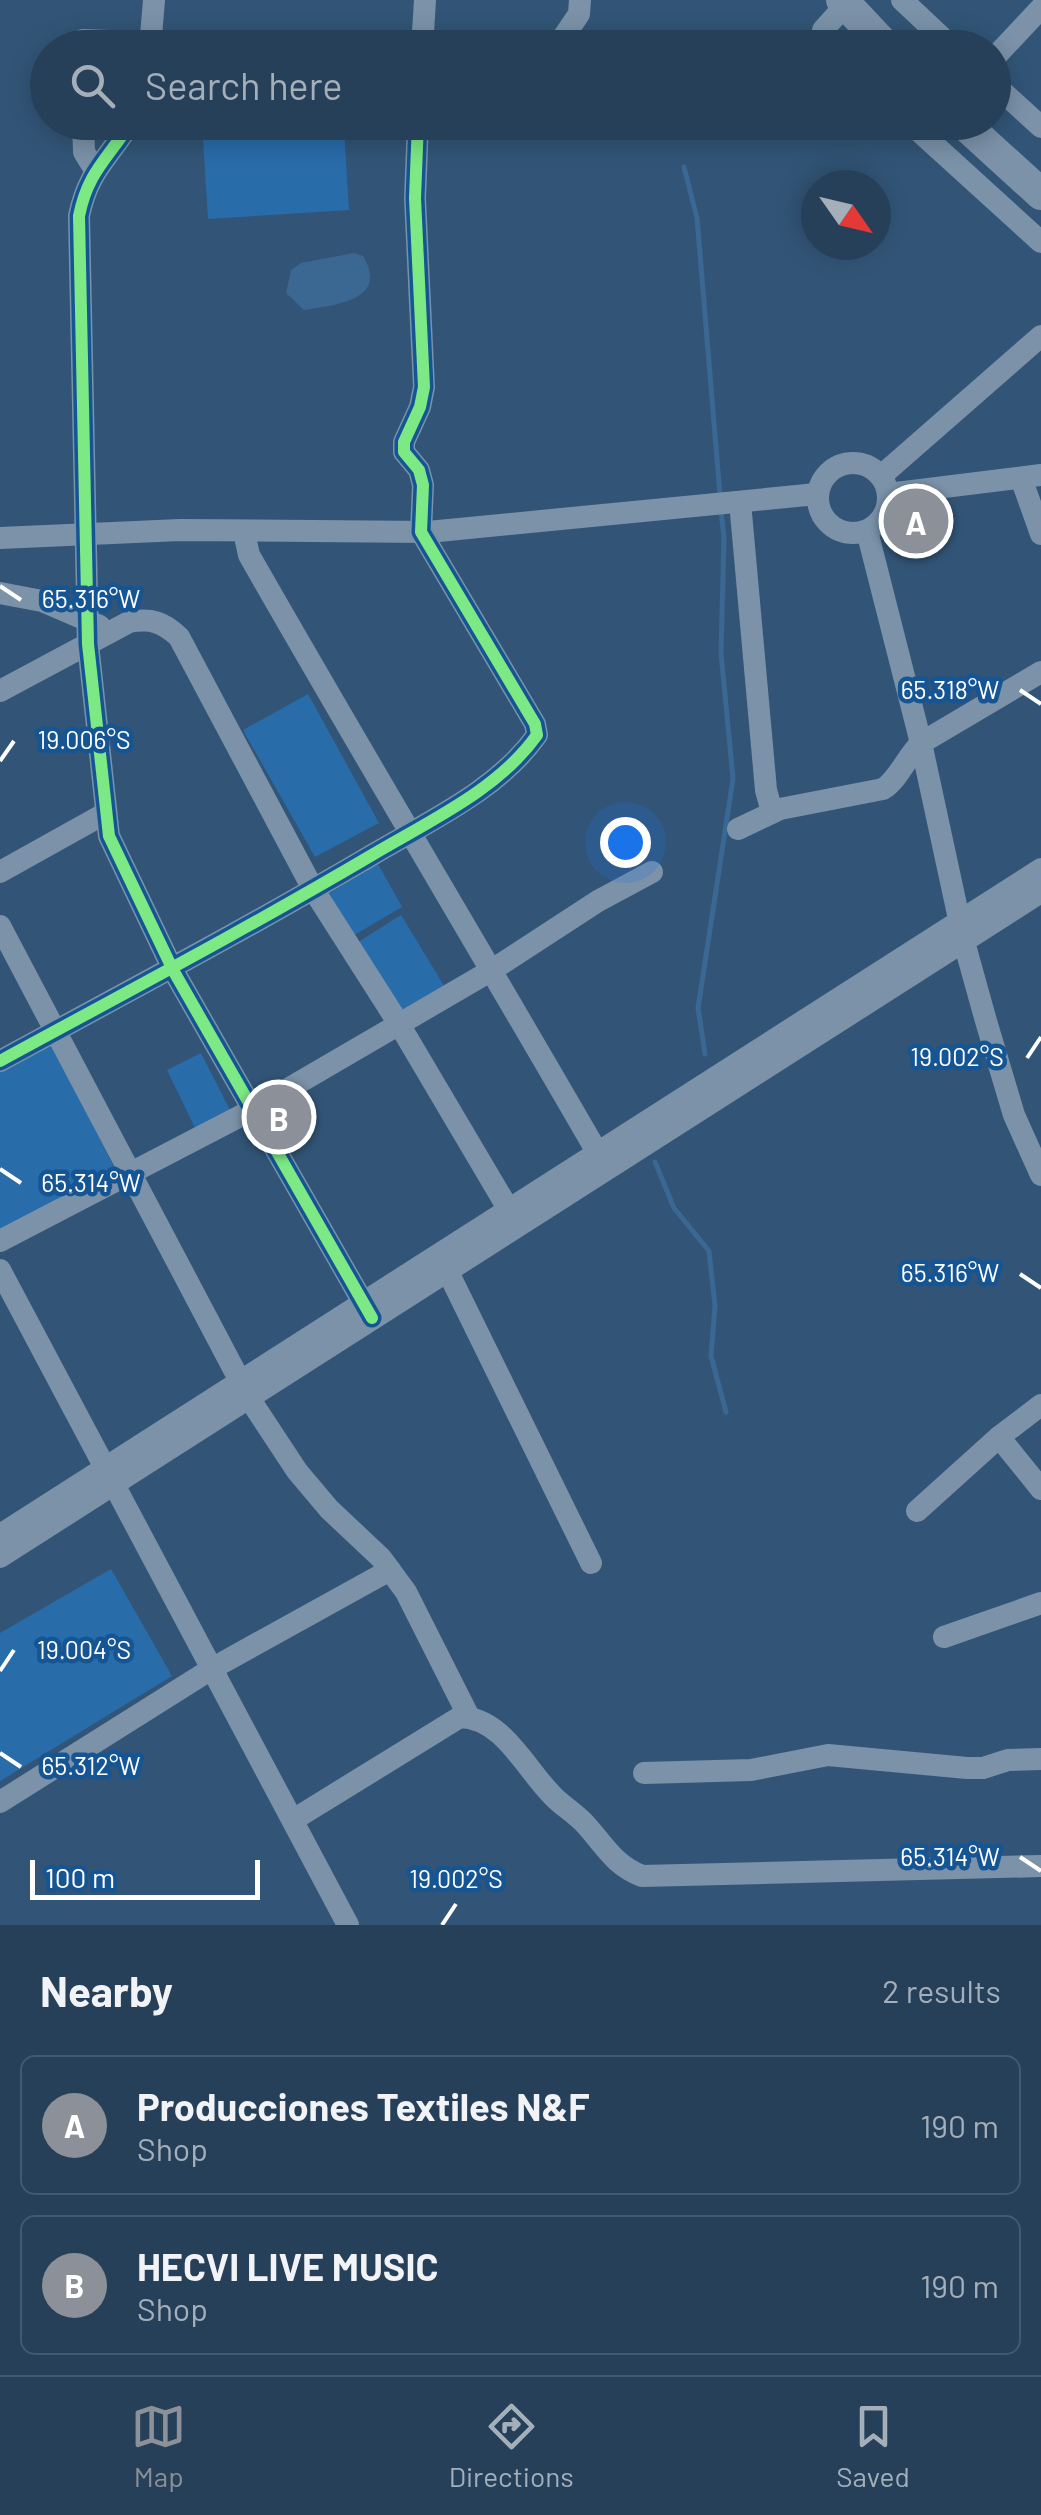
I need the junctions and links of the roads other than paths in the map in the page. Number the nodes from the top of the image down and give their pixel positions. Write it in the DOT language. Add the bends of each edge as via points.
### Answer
graph roads {
  1 [pos="154,0"];
  2 [pos="425,0"];
  3 [pos="580,0"];
  4 [pos="902,0"];
  5 [pos="846,2"];
  6 [pos="1041,8"];
  7 [pos="152,30"];
  8 [pos="420,30"];
  9 [pos="568,30"];
  10 [pos="823,30"];
  11 [pos="871,30"];
  12 [pos="934,30"];
  13 [pos="1011,40"];
  14 [pos="1011,100"];
  15 [pos="1041,127"];
  16 [pos="84,140"];
  17 [pos="120,140"];
  18 [pos="417,140"];
  19 [pos="927,140"];
  20 [pos="982,140"];
  21 [pos="95,170"];
  22 [pos="1041,194"];
  23 [pos="1041,242"];
  24 [pos="1041,336"];
  25 [pos="1031,477"];
  26 [pos="885,485"];
  27 [pos="818,494"];
  28 [pos="740,502"];
  29 [pos="867,531"];
  30 [pos="244,532"];
  31 [pos="421,532"];
  32 [pos="1041,534"];
  33 [pos="84,536"];
  34 [pos="0,538"];
  35 [pos="0,593"];
  36 [pos="88,633"];
  37 [pos="1041,672"];
  38 [pos="0,691"];
  39 [pos="921,743"];
  40 [pos="772,812"];
  41 [pos="104,814"];
  42 [pos="738,829"];
  43 [pos="408,834"];
  44 [pos="1041,869"];
  45 [pos="0,872"];
  46 [pos="652,872"];
  47 [pos="314,890"];
  48 [pos="1041,892"];
  49 [pos="0,926"];
  50 [pos="962,932"];
  51 [pos="172,970"];
  52 [pos="492,970"];
  53 [pos="399,1024"];
  54 [pos="56,1031"];
  55 [pos="0,1061"];
  56 [pos="252,1110"];
  57 [pos="1034,1146"];
  58 [pos="597,1152"];
  59 [pos="128,1172"];
  60 [pos="1041,1175"];
  61 [pos="514,1217"];
  62 [pos="0,1242"];
  63 [pos="0,1270"];
  64 [pos="447,1270"];
  65 [pos="369,1310"];
  66 [pos="244,1390"];
  67 [pos="1041,1405"];
  68 [pos="999,1437"];
  69 [pos="109,1476"];
  70 [pos="1041,1489"];
  71 [pos="917,1511"];
  72 [pos="0,1536"];
  73 [pos="0,1557"];
  74 [pos="591,1563"];
  75 [pos="390,1570"];
  76 [pos="1041,1603"];
  77 [pos="944,1638"];
  78 [pos="214,1668"];
  79 [pos="469,1717"];
  80 [pos="1041,1759"];
  81 [pos="644,1773"];
  82 [pos="0,1802"];
  83 [pos="293,1820"];
  84 [pos="1041,1866"];
  85 [pos="340,1922"];
  1 -- 7 [label="street"];
  2 -- 8 [label="street"];
  3 -- 9 [label="street"];
  4 -- 12 [label="street"];
  5 -- 10 [label="street"];
  5 -- 11 [label="highway"];
  6 -- 13 [label="street"];
  14 -- 15 [label="street"];
  16 -- 21 [label="street"];
  17 -- 21 [label="street"];
  18 -- 31 [label="street" via="424,387 404,452 420,470"];
  19 -- 23 [label="street"];
  20 -- 22 [label="highway"];
  21 -- 33 [label="street" via="79,216"];
  24 -- 26 [label="street"];
  25 -- 26 [label="street"];
  25 -- 32 [label="street"];
  26 -- 27 [label="street" via="861,463 838,466 820,482"];
  26 -- 29 [label="street" via="884,516"];
  27 -- 28 [label="street"];
  27 -- 29 [label="street" via="821,515 836,530"];
  28 -- 31 [label="street"];
  28 -- 40 [label="street"];
  29 -- 39 [label="street"];
  30 -- 31 [label="street"];
  30 -- 33 [label="street"];
  30 -- 43 [label="street" via="249,555"];
  31 -- 43 [label="street" via="537,736 474,794"];
  33 -- 34 [label="street"];
  33 -- 36 [label="street"];
  35 -- 36 [label="street" via="42,601"];
  36 -- 38 [label="street"];
  36 -- 41 [label="street"];
  36 -- 47 [label="street" via="148,619 179,637"];
  37 -- 39 [label="street"];
  39 -- 40 [label="street" via="882,789"];
  39 -- 50 [label="street"];
  40 -- 42 [label="street"];
  41 -- 45 [label="street"];
  41 -- 51 [label="street" via="117,858"];
  43 -- 47 [label="street"];
  43 -- 52 [label="street"];
  44 -- 50 [label="street"];
  46 -- 52 [label="street"];
  47 -- 51 [label="street"];
  47 -- 53 [label="street"];
  48 -- 50 [label="street"];
  49 -- 54 [label="street"];
  50 -- 57 [label="street" via="1008,1096"];
  50 -- 58 [label="street"];
  50 -- 61 [label="street"];
  51 -- 54 [label="street"];
  51 -- 56 [label="street"];
  52 -- 53 [label="street"];
  52 -- 58 [label="street"];
  53 -- 56 [label="street"];
  53 -- 61 [label="street"];
  54 -- 55 [label="street"];
  54 -- 59 [label="street"];
  56 -- 59 [label="street"];
  56 -- 65 [label="street"];
  57 -- 60 [label="street"];
  58 -- 61 [label="street"];
  59 -- 62 [label="street"];
  59 -- 66 [label="street"];
  61 -- 64 [label="street"];
  61 -- 65 [label="street"];
  63 -- 69 [label="street"];
  64 -- 65 [label="street"];
  64 -- 74 [label="street"];
  65 -- 66 [label="street"];
  66 -- 69 [label="street"];
  66 -- 75 [label="street" via="297,1471"];
  67 -- 68 [label="street"];
  68 -- 70 [label="street"];
  68 -- 71 [label="street"];
  69 -- 72 [label="street"];
  69 -- 73 [label="street"];
  69 -- 78 [label="street"];
  75 -- 78 [label="street"];
  75 -- 79 [label="street"];
  76 -- 77 [label="street"];
  78 -- 82 [label="street"];
  78 -- 83 [label="street"];
  79 -- 83 [label="street"];
  79 -- 84 [label="street" via="496,1730 605,1851 642,1876"];
  80 -- 81 [label="street" via="967,1768 828,1756 752,1770"];
  83 -- 85 [label="street"];
}
